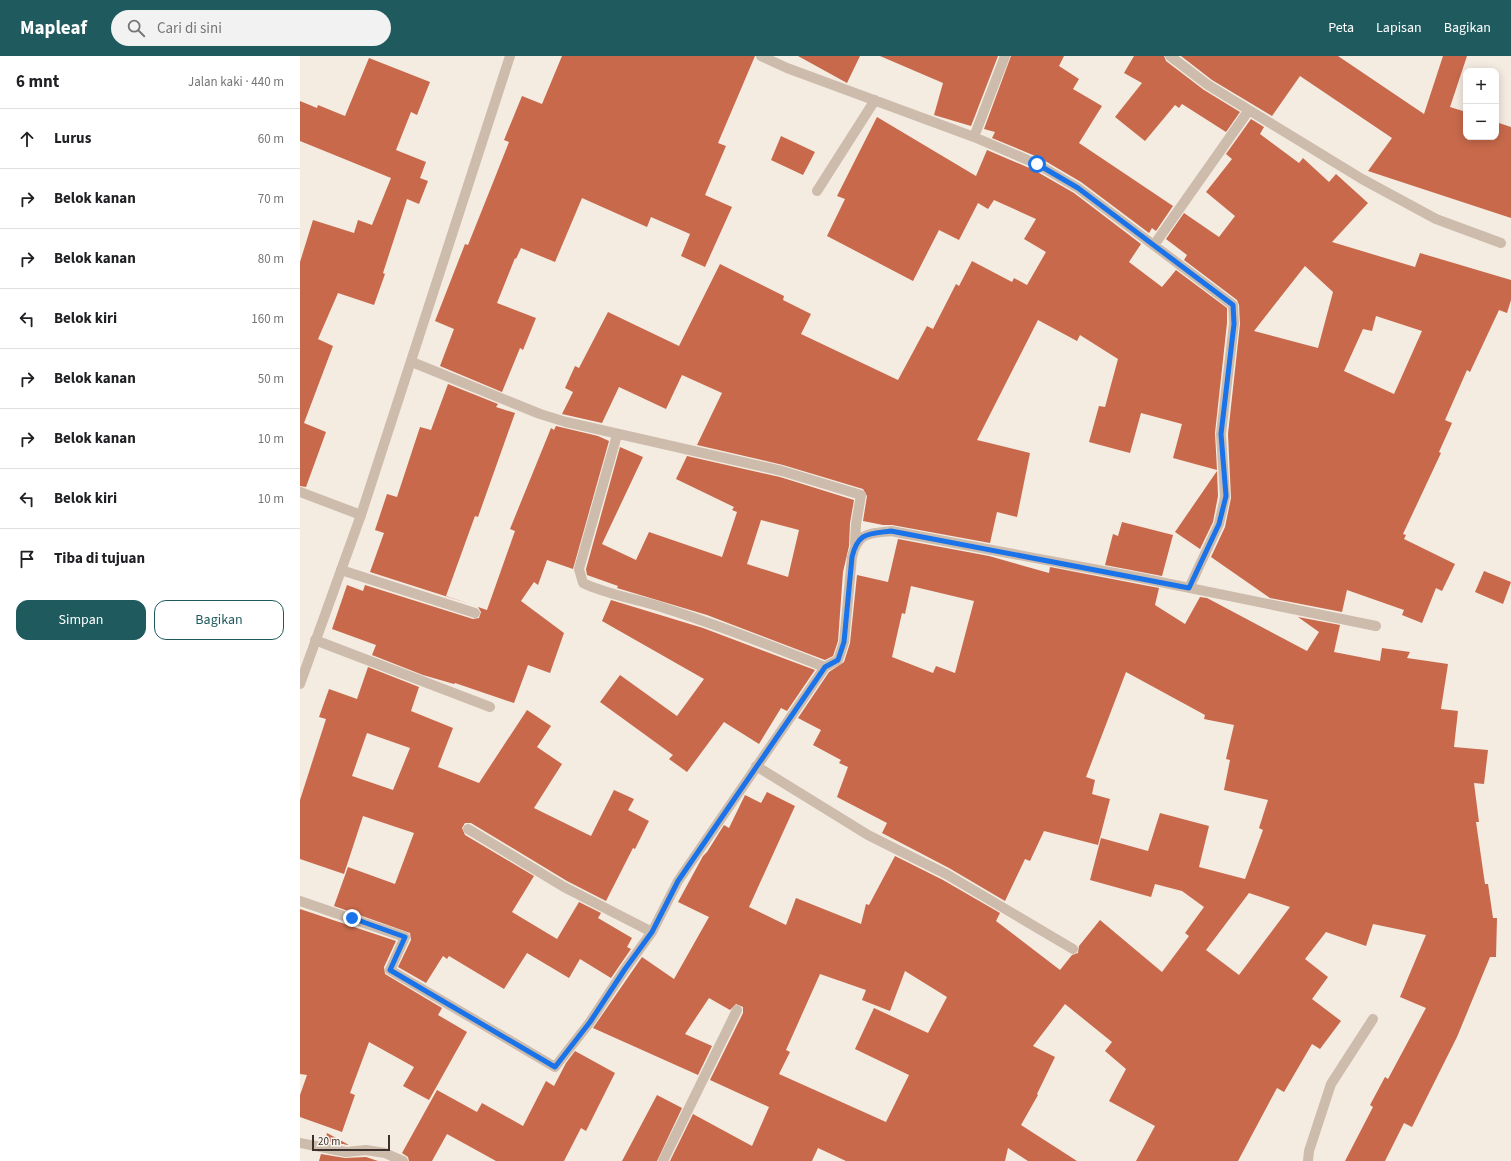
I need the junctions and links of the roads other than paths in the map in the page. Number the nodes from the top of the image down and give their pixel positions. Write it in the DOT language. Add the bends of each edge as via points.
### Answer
graph roads {
  1 [pos="510,56"];
  2 [pos="761,56"];
  3 [pos="1004,56"];
  4 [pos="1170,56"];
  5 [pos="875,100"];
  6 [pos="1249,110"];
  7 [pos="974,137"];
  8 [pos="817,191"];
  9 [pos="1501,243"];
  10 [pos="1154,246"];
  11 [pos="412,362"];
  12 [pos="617,435"];
  13 [pos="300,492"];
  14 [pos="361,515"];
  15 [pos="855,544"];
  16 [pos="342,570"];
  17 [pos="1189,588"];
  18 [pos="475,613"];
  19 [pos="1376,626"];
  20 [pos="315,640"];
  21 [pos="825,667"];
  22 [pos="300,684"];
  23 [pos="490,707"];
  24 [pos="756,766"];
  25 [pos="468,829"];
  26 [pos="300,901"];
  27 [pos="652,932"];
  28 [pos="1073,949"];
  29 [pos="737,1010"];
  30 [pos="1373,1019"];
  31 [pos="300,1143"];
  32 [pos="403,1161"];
  33 [pos="663,1161"];
  34 [pos="1308,1161"];
  1 -- 11 [label="street"];
  2 -- 5 [label="street"];
  3 -- 7 [label="street"];
  4 -- 6 [label="street" via="1208,85"];
  5 -- 7 [label="street"];
  5 -- 8 [label="street"];
  6 -- 9 [label="street" via="1362,179 1436,219"];
  6 -- 10 [label="street"];
  7 -- 10 [label="street" via="1037,164 1071,184"];
  10 -- 17 [label="street" via="1233,305 1234,324 1221,434 1226,496 1219,524"];
  11 -- 12 [label="street" via="540,414"];
  11 -- 14 [label="street"];
  12 -- 15 [label="street" via="782,471 861,495"];
  12 -- 21 [label="street" via="579,569 582,583 722,627"];
  13 -- 14 [label="street"];
  14 -- 16 [label="street"];
  15 -- 17 [label="street" via="866,534 891,531"];
  15 -- 21 [label="street" via="844,642 838,660"];
  16 -- 18 [label="street"];
  16 -- 20 [label="street"];
  17 -- 19 [label="street"];
  20 -- 22 [label="street"];
  20 -- 23 [label="street"];
  21 -- 24 [label="street"];
  24 -- 27 [label="street" via="678,881"];
  24 -- 28 [label="street" via="868,835 946,874"];
  25 -- 27 [label="street" via="564,886"];
  26 -- 27 [label="street" via="405,937 390,970 555,1067 590,1022"];
  29 -- 33 [label="street"];
  30 -- 34 [label="street" via="1331,1084"];
  31 -- 32 [label="street" via="346,1152 366,1150 385,1153"];
}
